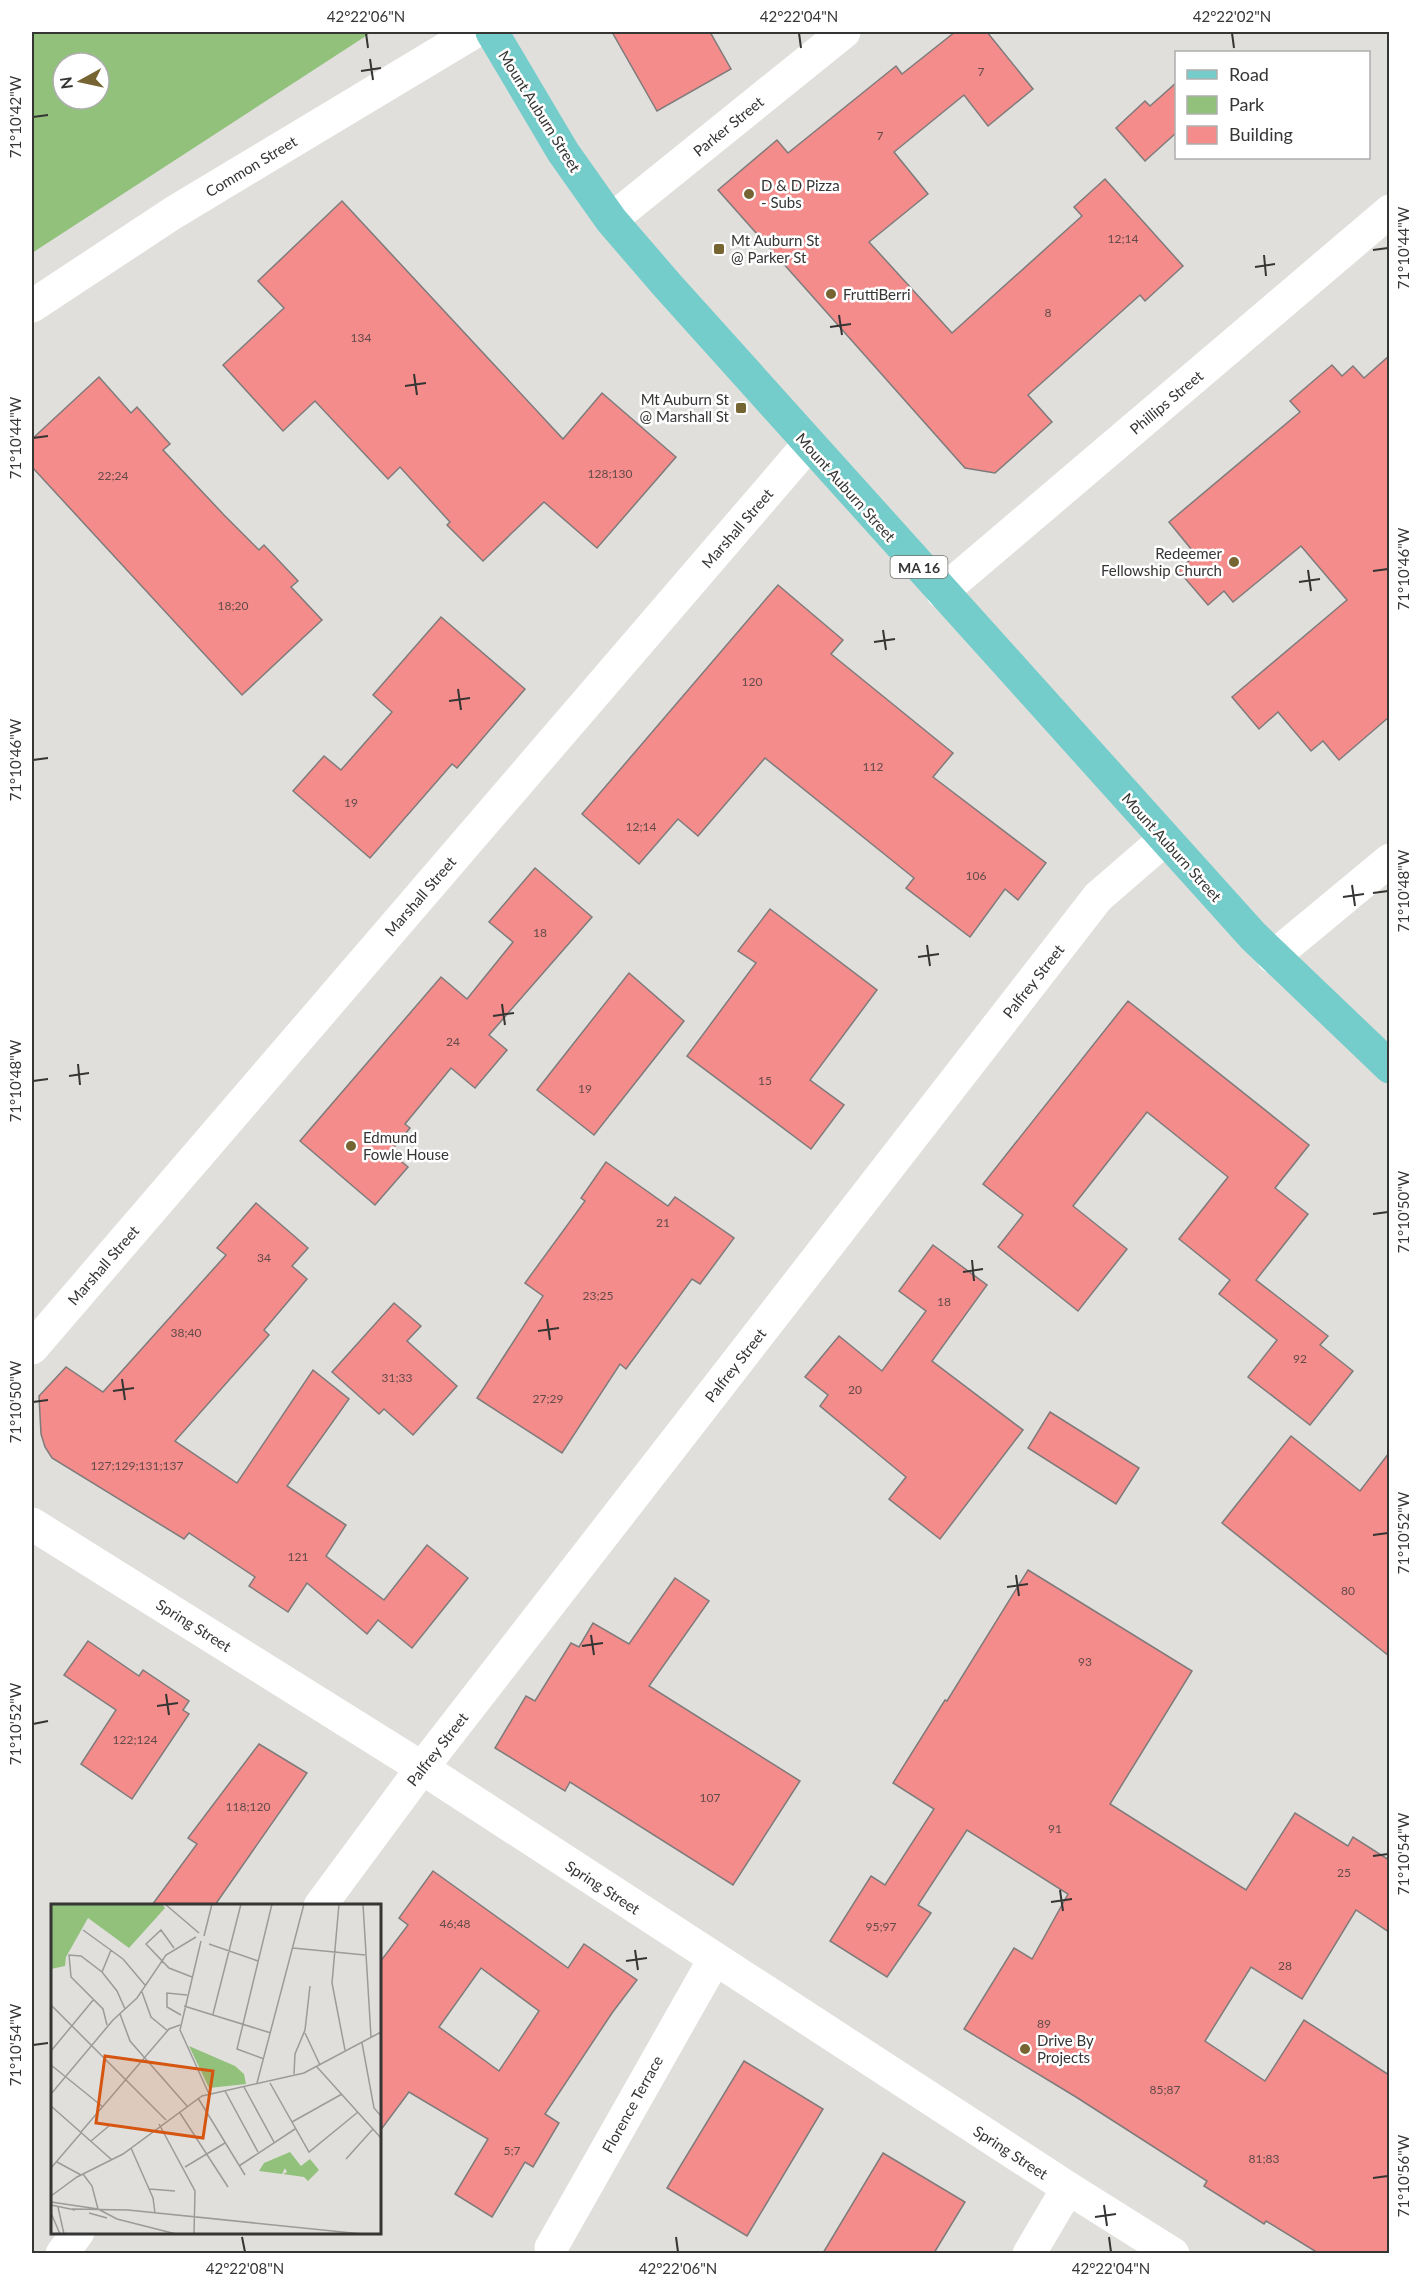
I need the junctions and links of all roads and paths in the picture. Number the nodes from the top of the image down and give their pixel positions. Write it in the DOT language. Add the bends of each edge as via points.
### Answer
graph roads {
  1 [pos="474,32"];
  2 [pos="492,32"];
  3 [pos="844,32"];
  4 [pos="1389,211"];
  5 [pos="612,220"];
  6 [pos="32,306"];
  7 [pos="808,445"];
  8 [pos="942,592"];
  9 [pos="1165,839"];
  10 [pos="1389,860"];
  11 [pos="1274,957"];
  12 [pos="1389,1067"];
  13 [pos="32,1348"];
  14 [pos="32,1524"];
  15 [pos="422,1768"];
  16 [pos="321,1904"];
  17 [pos="714,1960"];
  18 [pos="1068,2188"];
  19 [pos="76,2234"];
  20 [pos="551,2248"];
  21 [pos="62,2253"];
  22 [pos="1029,2253"];
  23 [pos="1173,2253"];
  1 -- 6 [label="street, Common Street" via="173,213"];
  2 -- 5 [label="main road, Mount Auburn Street / MA 16" via="563,152"];
  3 -- 5 [label="street, Parker Street"];
  4 -- 8 [label="street, Phillips Street"];
  5 -- 7 [label="main road, Mount Auburn Street / MA 16"];
  7 -- 8 [label="main road, Mount Auburn Street / MA 16"];
  7 -- 13 [label="street, Marshall Street"];
  8 -- 9 [label="main road, Mount Auburn Street / MA 16"];
  9 -- 11 [label="main road, Mount Auburn Street / MA 16"];
  9 -- 15 [label="street, Palfrey Street" via="1098,897"];
  10 -- 11 [label="street"];
  11 -- 12 [label="main road, Mount Auburn Street / MA 16"];
  14 -- 15 [label="street, Spring Street"];
  15 -- 16 [label="street, Palfrey Street"];
  15 -- 17 [label="street, Spring Street"];
  17 -- 18 [label="street, Spring Street"];
  17 -- 20 [label="street, Florence Terrace"];
  18 -- 22 [label="street"];
  18 -- 23 [label="street, Spring Street"];
  19 -- 21 [label="street"];
}
